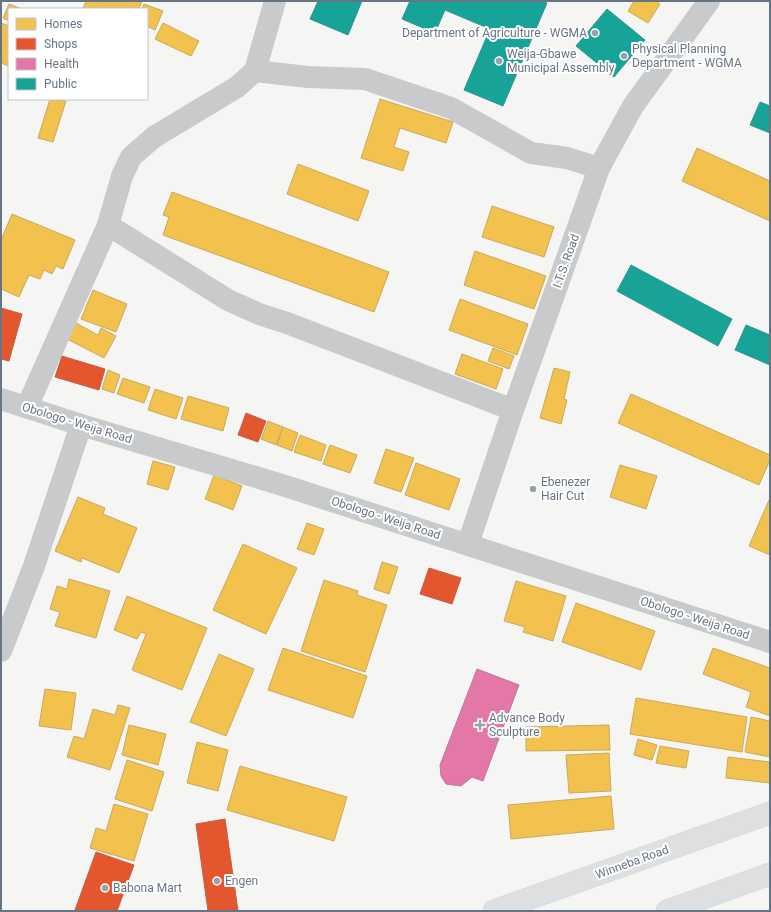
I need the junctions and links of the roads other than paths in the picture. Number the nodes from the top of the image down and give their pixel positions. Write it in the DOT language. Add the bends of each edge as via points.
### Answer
graph roads {
  1 [pos="275,1"];
  2 [pos="708,1"];
  3 [pos="255,71"];
  4 [pos="599,168"];
  5 [pos="108,225"];
  6 [pos="1,399"];
  7 [pos="27,407"];
  8 [pos="513,410"];
  9 [pos="81,425"];
  10 [pos="468,544"];
  11 [pos="770,642"];
  12 [pos="1,651"];
  13 [pos="770,813"];
  14 [pos="770,874"];
  15 [pos="494,911"];
  16 [pos="667,911"];
  1 -- 3 [label="street"];
  2 -- 4 [label="street, I.T.S. Road" via="633,106"];
  3 -- 4 [label="street" via="308,77 364,79 451,108 531,153 567,158"];
  3 -- 5 [label="street" via="237,87 154,137 131,157 122,176"];
  4 -- 8 [label="street, I.T.S. Road"];
  5 -- 7 [label="street"];
  5 -- 8 [label="street" via="228,300 258,314"];
  6 -- 7 [label="street, Obologo - Weija Road"];
  7 -- 9 [label="street, Obologo - Weija Road"];
  8 -- 10 [label="street, I.T.S. Road"];
  9 -- 10 [label="street, Obologo - Weija Road"];
  9 -- 12 [label="street" via="34,566"];
  10 -- 11 [label="street, Obologo - Weija Road"];
  13 -- 15 [label="highway, Winneba Road"];
  14 -- 16 [label="highway"];
}
